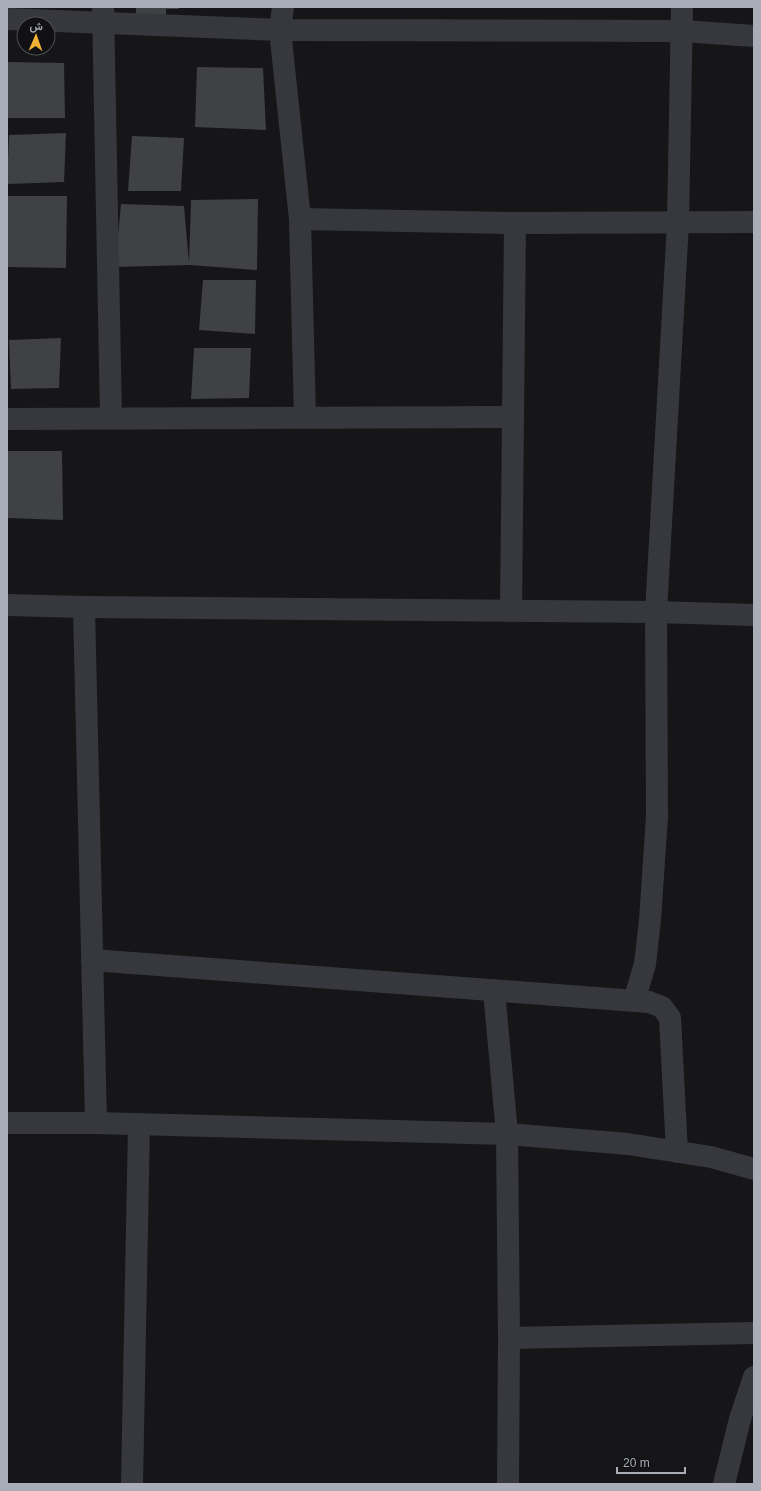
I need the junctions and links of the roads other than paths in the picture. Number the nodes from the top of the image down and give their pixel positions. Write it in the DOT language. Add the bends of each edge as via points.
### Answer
graph roads {
  1 [pos="284,7"];
  2 [pos="682,7"];
  3 [pos="103,15"];
  4 [pos="7,19"];
  5 [pos="280,30"];
  6 [pos="682,31"];
  7 [pos="754,36"];
  8 [pos="300,219"];
  9 [pos="754,222"];
  10 [pos="515,223"];
  11 [pos="678,223"];
  12 [pos="512,417"];
  13 [pos="111,418"];
  14 [pos="305,418"];
  15 [pos="7,419"];
  16 [pos="7,605"];
  17 [pos="84,607"];
  18 [pos="511,611"];
  19 [pos="656,612"];
  20 [pos="754,615"];
  21 [pos="92,960"];
  22 [pos="494,990"];
  23 [pos="634,1001"];
  24 [pos="7,1123"];
  25 [pos="96,1124"];
  26 [pos="139,1125"];
  27 [pos="507,1134"];
  28 [pos="677,1152"];
  29 [pos="754,1169"];
  30 [pos="754,1333"];
  31 [pos="509,1338"];
  32 [pos="754,1377"];
  33 [pos="132,1484"];
  34 [pos="508,1484"];
  35 [pos="724,1484"];
  1 -- 5 [label="street"];
  2 -- 6 [label="street"];
  3 -- 4 [label="street"];
  3 -- 5 [label="street"];
  3 -- 13 [label="street"];
  5 -- 6 [label="street"];
  5 -- 8 [label="street"];
  6 -- 7 [label="street"];
  6 -- 11 [label="street"];
  8 -- 10 [label="street"];
  8 -- 14 [label="street"];
  9 -- 11 [label="street"];
  10 -- 11 [label="street"];
  10 -- 12 [label="street"];
  11 -- 19 [label="street"];
  12 -- 14 [label="street"];
  12 -- 18 [label="street"];
  13 -- 14 [label="street"];
  13 -- 15 [label="street"];
  16 -- 17 [label="street"];
  17 -- 18 [label="street"];
  17 -- 21 [label="street"];
  18 -- 19 [label="street"];
  19 -- 20 [label="street"];
  19 -- 23 [label="street" via="657,816 645,964"];
  21 -- 22 [label="street"];
  21 -- 25 [label="street"];
  22 -- 23 [label="street"];
  22 -- 27 [label="street"];
  23 -- 28 [label="street" via="649,1002 662,1007 670,1018"];
  24 -- 25 [label="street"];
  25 -- 26 [label="street"];
  26 -- 27 [label="street"];
  26 -- 33 [label="street"];
  27 -- 28 [label="street" via="628,1144"];
  27 -- 31 [label="street"];
  28 -- 29 [label="street" via="711,1157"];
  30 -- 31 [label="street"];
  31 -- 34 [label="street"];
  32 -- 35 [label="street" via="740,1419"];
}
